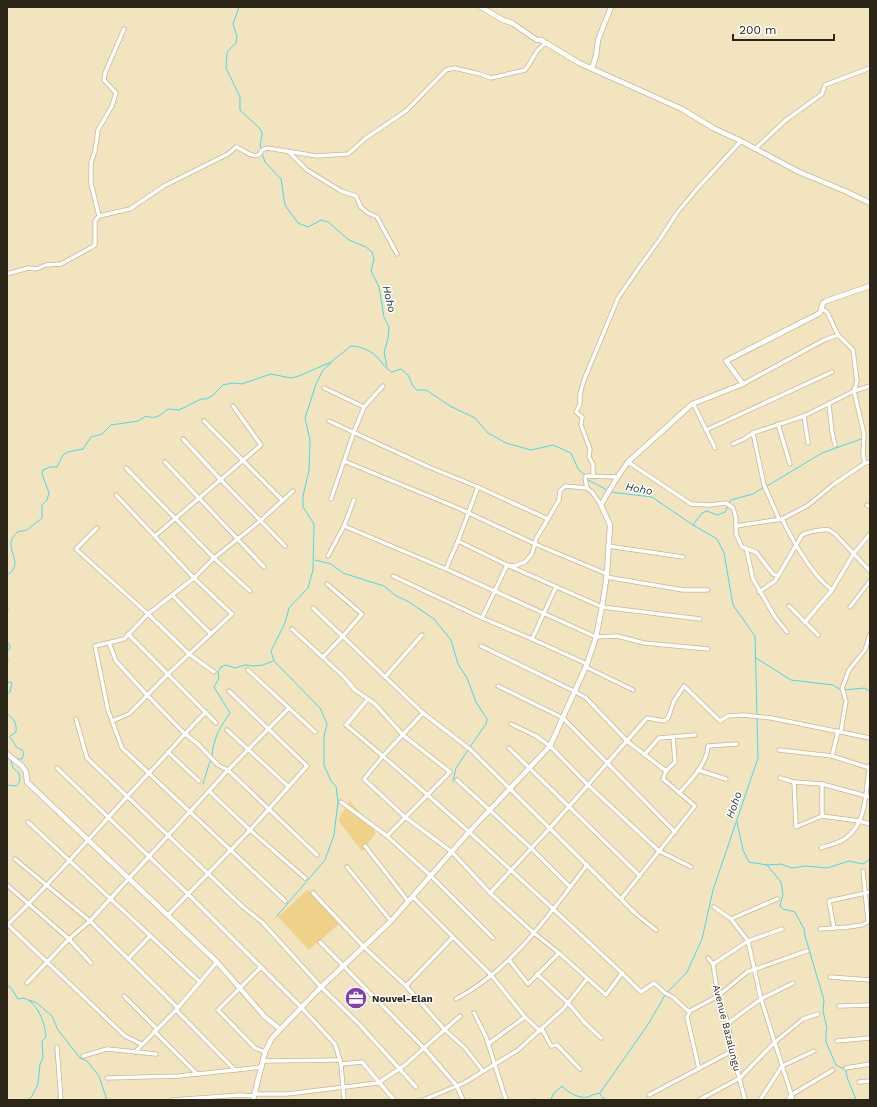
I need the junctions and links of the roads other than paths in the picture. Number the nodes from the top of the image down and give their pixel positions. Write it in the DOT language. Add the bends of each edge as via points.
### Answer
graph roads {
  1 [pos="481,7"];
  2 [pos="611,7"];
  3 [pos="124,29"];
  4 [pos="547,43"];
  5 [pos="592,68"];
  6 [pos="870,68"];
  7 [pos="741,141"];
  8 [pos="755,149"];
  9 [pos="288,151"];
  10 [pos="870,204"];
  11 [pos="99,216"];
  12 [pos="397,254"];
  13 [pos="7,274"];
  14 [pos="870,286"];
  15 [pos="822,309"];
  16 [pos="838,335"];
  17 [pos="832,372"];
  18 [pos="743,384"];
  19 [pos="383,386"];
  20 [pos="870,386"];
  21 [pos="324,388"];
  22 [pos="854,392"];
  23 [pos="693,403"];
  24 [pos="829,405"];
  25 [pos="233,406"];
  26 [pos="364,407"];
  27 [pos="804,416"];
  28 [pos="204,421"];
  29 [pos="329,421"];
  30 [pos="778,424"];
  31 [pos="706,430"];
  32 [pos="354,432"];
  33 [pos="753,433"];
  34 [pos="183,439"];
  35 [pos="808,443"];
  36 [pos="733,444"];
  37 [pos="835,445"];
  38 [pos="714,448"];
  39 [pos="243,461"];
  40 [pos="344,461"];
  41 [pos="165,462"];
  42 [pos="628,462"];
  43 [pos="870,462"];
  44 [pos="865,463"];
  45 [pos="790,464"];
  46 [pos="126,468"];
  47 [pos="593,476"];
  48 [pos="617,477"];
  49 [pos="221,480"];
  50 [pos="478,487"];
  51 [pos="587,488"];
  52 [pos="293,491"];
  53 [pos="116,496"];
  54 [pos="199,499"];
  55 [pos="331,499"];
  56 [pos="354,500"];
  57 [pos="283,501"];
  58 [pos="602,505"];
  59 [pos="467,514"];
  60 [pos="176,519"];
  61 [pos="548,519"];
  62 [pos="780,519"];
  63 [pos="260,521"];
  64 [pos="344,526"];
  65 [pos="736,526"];
  66 [pos="97,528"];
  67 [pos="870,534"];
  68 [pos="155,536"];
  69 [pos="237,539"];
  70 [pos="458,542"];
  71 [pos="535,544"];
  72 [pos="286,546"];
  73 [pos="608,546"];
  74 [pos="796,546"];
  75 [pos="746,548"];
  76 [pos="854,553"];
  77 [pos="328,556"];
  78 [pos="683,557"];
  79 [pos="214,558"];
  80 [pos="507,566"];
  81 [pos="264,568"];
  82 [pos="446,568"];
  83 [pos="870,571"];
  84 [pos="606,575"];
  85 [pos="394,576"];
  86 [pos="778,576"];
  87 [pos="194,578"];
  88 [pos="870,581"];
  89 [pos="327,584"];
  90 [pos="556,587"];
  91 [pos="708,590"];
  92 [pos="832,590"];
  93 [pos="250,591"];
  94 [pos="496,592"];
  95 [pos="760,592"];
  96 [pos="172,595"];
  97 [pos="790,606"];
  98 [pos="602,607"];
  99 [pos="850,607"];
  100 [pos="313,608"];
  101 [pos="148,614"];
  102 [pos="544,614"];
  103 [pos="482,618"];
  104 [pos="700,619"];
  105 [pos="805,622"];
  106 [pos="292,629"];
  107 [pos="787,632"];
  108 [pos="128,634"];
  109 [pos="211,634"];
  110 [pos="870,634"];
  111 [pos="422,635"];
  112 [pos="818,635"];
  113 [pos="343,636"];
  114 [pos="596,636"];
  115 [pos="532,639"];
  116 [pos="109,643"];
  117 [pos="482,646"];
  118 [pos="708,649"];
  119 [pos="189,654"];
  120 [pos="323,657"];
  121 [pos="586,665"];
  122 [pos="248,670"];
  123 [pos="214,672"];
  124 [pos="168,674"];
  125 [pos="385,677"];
  126 [pos="498,686"];
  127 [pos="633,690"];
  128 [pos="229,691"];
  129 [pos="574,691"];
  130 [pos="147,695"];
  131 [pos="368,700"];
  132 [pos="289,708"];
  133 [pos="206,712"];
  134 [pos="423,713"];
  135 [pos="563,718"];
  136 [pos="76,719"];
  137 [pos="112,721"];
  138 [pos="216,722"];
  139 [pos="511,724"];
  140 [pos="270,728"];
  141 [pos="228,730"];
  142 [pos="839,731"];
  143 [pos="315,732"];
  144 [pos="184,733"];
  145 [pos="403,735"];
  146 [pos="695,735"];
  147 [pos="673,737"];
  148 [pos="870,738"];
  149 [pos="627,741"];
  150 [pos="736,744"];
  151 [pos="550,746"];
  152 [pos="509,748"];
  153 [pos="248,750"];
  154 [pos="779,750"];
  155 [pos="168,752"];
  156 [pos="7,754"];
  157 [pos="644,755"];
  158 [pos="383,756"];
  159 [pos="832,756"];
  160 [pos="607,763"];
  161 [pos="870,767"];
  162 [pos="57,768"];
  163 [pos="529,768"];
  164 [pos="228,770"];
  165 [pos="698,770"];
  166 [pos="666,771"];
  167 [pos="149,774"];
  168 [pos="780,778"];
  169 [pos="726,779"];
  170 [pos="457,780"];
  171 [pos="199,781"];
  172 [pos="794,782"];
  173 [pos="822,784"];
  174 [pos="588,785"];
  175 [pos="288,786"];
  176 [pos="510,788"];
  177 [pos="209,791"];
  178 [pos="679,793"];
  179 [pos="127,795"];
  180 [pos="427,795"];
  181 [pos="868,797"];
  182 [pos="342,802"];
  183 [pos="569,807"];
  184 [pos="268,809"];
  185 [pos="490,809"];
  186 [pos="189,812"];
  187 [pos="109,816"];
  188 [pos="822,816"];
  189 [pos="405,817"];
  190 [pos="859,821"];
  191 [pos="28,822"];
  192 [pos="870,824"];
  193 [pos="550,828"];
  194 [pos="250,830"];
  195 [pos="469,832"];
  196 [pos="675,832"];
  197 [pos="168,835"];
  198 [pos="387,836"];
  199 [pos="89,840"];
  200 [pos="365,846"];
  201 [pos="531,848"];
  202 [pos="821,848"];
  203 [pos="231,850"];
  204 [pos="659,851"];
  205 [pos="452,852"];
  206 [pos="149,856"];
  207 [pos="317,856"];
  208 [pos="15,859"];
  209 [pos="70,860"];
  210 [pos="587,865"];
  211 [pos="347,867"];
  212 [pos="691,867"];
  213 [pos="510,870"];
  214 [pos="863,871"];
  215 [pos="208,874"];
  216 [pos="431,876"];
  217 [pos="640,876"];
  218 [pos="128,878"];
  219 [pos="305,878"];
  220 [pos="7,885"];
  221 [pos="47,885"];
  222 [pos="570,887"];
  223 [pos="313,893"];
  224 [pos="490,893"];
  225 [pos="868,893"];
  226 [pos="188,894"];
  227 [pos="413,897"];
  228 [pos="110,898"];
  229 [pos="621,899"];
  230 [pos="777,899"];
  231 [pos="285,901"];
  232 [pos="408,901"];
  233 [pos="29,904"];
  234 [pos="714,907"];
  235 [pos="553,909"];
  236 [pos="168,915"];
  237 [pos="731,919"];
  238 [pos="90,921"];
  239 [pos="869,921"];
  240 [pos="391,922"];
  241 [pos="7,924"];
  242 [pos="834,928"];
  243 [pos="782,929"];
  244 [pos="820,929"];
  245 [pos="656,930"];
  246 [pos="534,933"];
  247 [pos="150,936"];
  248 [pos="453,937"];
  249 [pos="493,938"];
  250 [pos="69,939"];
  251 [pos="748,941"];
  252 [pos="320,942"];
  253 [pos="364,947"];
  254 [pos="807,951"];
  255 [pos="559,953"];
  256 [pos="128,958"];
  257 [pos="708,958"];
  258 [pos="509,960"];
  259 [pos="47,962"];
  260 [pos="217,962"];
  261 [pos="91,963"];
  262 [pos="713,964"];
  263 [pos="261,966"];
  264 [pos="343,966"];
  265 [pos="754,969"];
  266 [pos="622,973"];
  267 [pos="537,974"];
  268 [pos="492,976"];
  269 [pos="830,977"];
  270 [pos="587,979"];
  271 [pos="870,980"];
  272 [pos="200,982"];
  273 [pos="27,983"];
  274 [pos="793,983"];
  275 [pos="406,986"];
  276 [pos="321,987"];
  277 [pos="240,988"];
  278 [pos="124,996"];
  279 [pos="718,996"];
  280 [pos="456,999"];
  281 [pos="761,999"];
  282 [pos="568,1003"];
  283 [pos="870,1005"];
  284 [pos="839,1006"];
  285 [pos="302,1008"];
  286 [pos="177,1009"];
  287 [pos="690,1011"];
  288 [pos="474,1013"];
  289 [pos="818,1014"];
  290 [pos="460,1016"];
  291 [pos="525,1017"];
  292 [pos="728,1023"];
  293 [pos="280,1029"];
  294 [pos="156,1030"];
  295 [pos="445,1030"];
  296 [pos="541,1030"];
  297 [pos="601,1038"];
  298 [pos="870,1038"];
  299 [pos="837,1041"];
  300 [pos="774,1042"];
  301 [pos="141,1044"];
  302 [pos="488,1044"];
  303 [pos="57,1047"];
  304 [pos="424,1048"];
  305 [pos="732,1051"];
  306 [pos="814,1051"];
  307 [pos="135,1052"];
  308 [pos="265,1052"];
  309 [pos="156,1054"];
  310 [pos="84,1056"];
  311 [pos="263,1061"];
  312 [pos="340,1062"];
  313 [pos="494,1064"];
  314 [pos="870,1064"];
  315 [pos="782,1066"];
  316 [pos="262,1067"];
  317 [pos="400,1068"];
  318 [pos="846,1068"];
  319 [pos="580,1069"];
  320 [pos="698,1069"];
  321 [pos="235,1070"];
  322 [pos="833,1070"];
  323 [pos="483,1071"];
  324 [pos="197,1074"];
  325 [pos="107,1078"];
  326 [pos="740,1078"];
  327 [pos="870,1081"];
  328 [pos="859,1082"];
  329 [pos="378,1083"];
  330 [pos="457,1086"];
  331 [pos="416,1087"];
  332 [pos="344,1088"];
  333 [pos="288,1094"];
  334 [pos="649,1095"];
  335 [pos="791,1095"];
  336 [pos="254,1097"];
  337 [pos="61,1100"];
  338 [pos="172,1100"];
  339 [pos="288,1100"];
  340 [pos="344,1100"];
  341 [pos="394,1100"];
  342 [pos="423,1100"];
  343 [pos="463,1100"];
  344 [pos="506,1100"];
  345 [pos="699,1100"];
  346 [pos="745,1100"];
  347 [pos="760,1100"];
  348 [pos="788,1100"];
  349 [pos="793,1100"];
  1 -- 4 [label="street" via="537,40"];
  2 -- 5 [label="street" via="598,40"];
  3 -- 11 [label="street" via="105,72 104,80 116,93 112,106 98,130 91,163 91,183"];
  4 -- 5 [label="street"];
  4 -- 9 [label="street" via="542,45 525,70 490,78 454,68 446,70 406,111 366,138 348,154 317,156"];
  5 -- 7 [label="street" via="676,106"];
  6 -- 8 [label="street" via="825,85 822,94 786,120"];
  7 -- 8 [label="street"];
  7 -- 47 [label="street" via="676,213 618,298 584,380 576,412 582,417 581,425 590,449"];
  8 -- 10 [label="street"];
  9 -- 11 [label="street" via="267,148 253,156 236,147 228,154 164,186 130,209"];
  9 -- 12 [label="street" via="307,170 341,191 356,196 361,207 377,216"];
  11 -- 13 [label="street" via="95,221 95,245 92,247 61,264 28,268"];
  14 -- 15 [label="street" via="826,301 822,303"];
  15 -- 16 [label="street" via="828,312"];
  15 -- 18 [label="street" via="820,313 726,361"];
  16 -- 18 [label="street"];
  16 -- 22 [label="street" via="853,350 856,381"];
  17 -- 31 [label="street"];
  18 -- 23 [label="street"];
  19 -- 26 [label="street"];
  20 -- 22 [label="street"];
  21 -- 26 [label="street"];
  22 -- 24 [label="street"];
  22 -- 44 [label="street" via="864,434"];
  23 -- 31 [label="street"];
  23 -- 42 [label="street"];
  24 -- 27 [label="street"];
  24 -- 37 [label="street"];
  25 -- 39 [label="street" via="261,445"];
  26 -- 32 [label="street"];
  27 -- 30 [label="street"];
  27 -- 35 [label="street"];
  28 -- 39 [label="street"];
  29 -- 32 [label="street"];
  30 -- 33 [label="street"];
  30 -- 45 [label="street"];
  31 -- 38 [label="street"];
  32 -- 40 [label="street"];
  32 -- 50 [label="street"];
  33 -- 36 [label="street"];
  33 -- 62 [label="street" via="764,485"];
  34 -- 49 [label="street"];
  39 -- 49 [label="street"];
  39 -- 57 [label="street"];
  40 -- 55 [label="street"];
  40 -- 59 [label="street"];
  41 -- 54 [label="street"];
  42 -- 48 [label="street"];
  42 -- 65 [label="street" via="690,504 726,503 733,508"];
  43 -- 44 [label="street"];
  44 -- 62 [label="street" via="807,506"];
  46 -- 60 [label="street"];
  47 -- 48 [label="street"];
  47 -- 51 [label="street" via="586,477"];
  48 -- 58 [label="street"];
  49 -- 54 [label="street"];
  49 -- 63 [label="street"];
  50 -- 59 [label="street"];
  50 -- 61 [label="street"];
  51 -- 58 [label="street"];
  51 -- 61 [label="street" via="565,486 560,491 559,500"];
  52 -- 57 [label="street"];
  53 -- 68 [label="street"];
  54 -- 60 [label="street"];
  54 -- 69 [label="street"];
  56 -- 64 [label="street"];
  57 -- 63 [label="street"];
  58 -- 73 [label="street" via="610,525"];
  59 -- 70 [label="street"];
  59 -- 71 [label="street"];
  60 -- 68 [label="street"];
  60 -- 79 [label="street"];
  61 -- 71 [label="street"];
  62 -- 65 [label="street"];
  62 -- 74 [label="street"];
  63 -- 69 [label="street"];
  63 -- 72 [label="street"];
  64 -- 77 [label="street"];
  64 -- 82 [label="street"];
  65 -- 75 [label="street" via="736,534 742,547"];
  66 -- 101 [label="street" via="76,549"];
  67 -- 76 [label="street"];
  68 -- 87 [label="street"];
  69 -- 79 [label="street"];
  69 -- 81 [label="street"];
  70 -- 80 [label="street"];
  70 -- 82 [label="street"];
  71 -- 80 [label="street" via="532,554 525,562"];
  71 -- 84 [label="street"];
  73 -- 78 [label="street"];
  73 -- 84 [label="street"];
  74 -- 76 [label="street" via="802,535 830,530"];
  74 -- 86 [label="street"];
  74 -- 92 [label="street" via="825,585"];
  75 -- 86 [label="street" via="756,552 773,574"];
  75 -- 95 [label="street" via="752,579"];
  76 -- 83 [label="street"];
  76 -- 92 [label="street"];
  79 -- 87 [label="street"];
  79 -- 93 [label="street"];
  80 -- 90 [label="street"];
  80 -- 94 [label="street"];
  82 -- 94 [label="street"];
  84 -- 91 [label="street" via="682,590"];
  84 -- 98 [label="street"];
  85 -- 103 [label="street"];
  86 -- 95 [label="street"];
  87 -- 96 [label="street"];
  87 -- 109 [label="street" via="232,614"];
  88 -- 99 [label="street"];
  89 -- 113 [label="street" via="362,614"];
  90 -- 98 [label="street"];
  90 -- 102 [label="street"];
  92 -- 105 [label="street"];
  94 -- 102 [label="street"];
  94 -- 103 [label="street"];
  95 -- 107 [label="street" via="775,618"];
  96 -- 101 [label="street"];
  96 -- 109 [label="street"];
  97 -- 105 [label="street"];
  98 -- 104 [label="street"];
  98 -- 114 [label="street"];
  100 -- 113 [label="street"];
  101 -- 108 [label="street"];
  101 -- 119 [label="street"];
  102 -- 114 [label="street"];
  102 -- 115 [label="street"];
  103 -- 115 [label="street"];
  105 -- 112 [label="street"];
  106 -- 120 [label="street"];
  108 -- 116 [label="street" via="124,639"];
  108 -- 124 [label="street"];
  109 -- 119 [label="street"];
  110 -- 142 [label="street" via="865,650 849,670 842,690 846,701"];
  111 -- 125 [label="street"];
  113 -- 120 [label="street"];
  113 -- 125 [label="street"];
  114 -- 118 [label="street" via="617,636 644,643"];
  114 -- 121 [label="street"];
  115 -- 121 [label="street"];
  116 -- 130 [label="street" via="116,661"];
  116 -- 137 [label="street" via="95,646"];
  117 -- 129 [label="street"];
  119 -- 123 [label="street"];
  119 -- 124 [label="street"];
  120 -- 131 [label="street"];
  121 -- 127 [label="street"];
  121 -- 129 [label="street"];
  122 -- 132 [label="street"];
  124 -- 130 [label="street"];
  124 -- 133 [label="street"];
  125 -- 134 [label="street"];
  126 -- 135 [label="street"];
  128 -- 140 [label="street"];
  129 -- 135 [label="street"];
  129 -- 149 [label="street" via="586,698"];
  130 -- 137 [label="street" via="129,714"];
  130 -- 144 [label="street"];
  131 -- 145 [label="street" via="375,704"];
  131 -- 158 [label="street" via="346,725"];
  132 -- 140 [label="street"];
  132 -- 143 [label="street"];
  133 -- 138 [label="street"];
  133 -- 144 [label="street"];
  134 -- 145 [label="street"];
  134 -- 176 [label="street" via="469,748"];
  135 -- 151 [label="street"];
  135 -- 160 [label="street"];
  136 -- 179 [label="street" via="87,758"];
  137 -- 167 [label="street" via="122,748"];
  139 -- 151 [label="street"];
  140 -- 153 [label="street"];
  140 -- 175 [label="street" via="307,766"];
  141 -- 153 [label="street"];
  142 -- 148 [label="street"];
  142 -- 149 [label="street" via="743,715 728,716 720,721 684,686 668,718 664,721 646,718"];
  142 -- 159 [label="street"];
  144 -- 155 [label="street"];
  144 -- 164 [label="street" via="218,765"];
  145 -- 158 [label="street"];
  145 -- 180 [label="street" via="450,772"];
  146 -- 147 [label="street"];
  147 -- 157 [label="street" via="659,738"];
  147 -- 166 [label="street" via="675,762"];
  149 -- 157 [label="street"];
  149 -- 160 [label="street"];
  150 -- 165 [label="street" via="708,746"];
  151 -- 163 [label="street"];
  151 -- 174 [label="street"];
  152 -- 163 [label="street"];
  153 -- 164 [label="street"];
  153 -- 175 [label="street"];
  154 -- 159 [label="street"];
  155 -- 167 [label="street"];
  155 -- 171 [label="street"];
  156 -- 199 [label="street" via="22,766 26,772 27,782"];
  157 -- 166 [label="street"];
  158 -- 180 [label="street"];
  158 -- 189 [label="street" via="364,779"];
  159 -- 161 [label="street"];
  160 -- 174 [label="street"];
  160 -- 196 [label="street"];
  161 -- 181 [label="street"];
  162 -- 187 [label="street"];
  163 -- 176 [label="street"];
  163 -- 183 [label="street"];
  164 -- 177 [label="street"];
  164 -- 184 [label="street"];
  165 -- 169 [label="street"];
  165 -- 178 [label="street"];
  166 -- 178 [label="street" via="663,779"];
  167 -- 179 [label="street"];
  167 -- 186 [label="street"];
  168 -- 172 [label="street"];
  170 -- 185 [label="street"];
  172 -- 173 [label="street"];
  172 -- 188 [label="street" via="796,827"];
  173 -- 181 [label="street"];
  173 -- 188 [label="street"];
  174 -- 183 [label="street"];
  174 -- 204 [label="street"];
  175 -- 184 [label="street"];
  176 -- 185 [label="street"];
  176 -- 193 [label="street"];
  177 -- 186 [label="street"];
  177 -- 194 [label="street"];
  178 -- 196 [label="street" via="695,806"];
  179 -- 187 [label="street"];
  179 -- 197 [label="street"];
  180 -- 189 [label="street"];
  180 -- 195 [label="street"];
  181 -- 190 [label="street"];
  182 -- 198 [label="street"];
  183 -- 193 [label="street"];
  183 -- 217 [label="street"];
  184 -- 194 [label="street"];
  184 -- 207 [label="street"];
  185 -- 195 [label="street"];
  185 -- 201 [label="street"];
  186 -- 197 [label="street"];
  186 -- 203 [label="street"];
  187 -- 199 [label="street"];
  187 -- 206 [label="street"];
  188 -- 190 [label="street"];
  189 -- 198 [label="street"];
  189 -- 205 [label="street"];
  190 -- 192 [label="street"];
  190 -- 202 [label="street" via="857,827 846,838"];
  191 -- 209 [label="street"];
  193 -- 201 [label="street"];
  193 -- 210 [label="street"];
  194 -- 203 [label="street"];
  194 -- 219 [label="street"];
  195 -- 205 [label="street"];
  195 -- 213 [label="street"];
  196 -- 204 [label="street"];
  197 -- 206 [label="street"];
  197 -- 215 [label="street"];
  198 -- 216 [label="street"];
  199 -- 209 [label="street"];
  199 -- 218 [label="street"];
  200 -- 232 [label="street"];
  201 -- 213 [label="street"];
  201 -- 222 [label="street"];
  203 -- 215 [label="street"];
  203 -- 231 [label="street"];
  204 -- 212 [label="street"];
  204 -- 217 [label="street"];
  205 -- 216 [label="street"];
  205 -- 224 [label="street"];
  206 -- 218 [label="street"];
  206 -- 226 [label="street"];
  208 -- 221 [label="street"];
  209 -- 221 [label="street"];
  209 -- 228 [label="street"];
  210 -- 222 [label="street"];
  210 -- 229 [label="street"];
  211 -- 240 [label="street"];
  213 -- 224 [label="street"];
  213 -- 235 [label="street"];
  214 -- 225 [label="street"];
  215 -- 226 [label="street"];
  215 -- 276 [label="street" via="262,922"];
  216 -- 227 [label="street"];
  216 -- 249 [label="street"];
  217 -- 229 [label="street"];
  218 -- 228 [label="street"];
  218 -- 236 [label="street"];
  220 -- 233 [label="street"];
  221 -- 233 [label="street"];
  221 -- 238 [label="street"];
  222 -- 235 [label="street"];
  223 -- 253 [label="street"];
  224 -- 246 [label="street"];
  225 -- 239 [label="street"];
  225 -- 242 [label="street" via="829,901"];
  226 -- 236 [label="street"];
  226 -- 263 [label="street"];
  227 -- 232 [label="street"];
  227 -- 248 [label="street"];
  228 -- 238 [label="street"];
  228 -- 247 [label="street"];
  229 -- 245 [label="street"];
  230 -- 237 [label="street"];
  232 -- 240 [label="street"];
  233 -- 241 [label="street"];
  233 -- 250 [label="street"];
  234 -- 237 [label="street"];
  235 -- 246 [label="street"];
  235 -- 266 [label="street"];
  236 -- 260 [label="street"];
  237 -- 251 [label="street"];
  238 -- 250 [label="street"];
  238 -- 256 [label="street"];
  239 -- 242 [label="street" via="848,928"];
  240 -- 253 [label="street"];
  241 -- 259 [label="street"];
  242 -- 244 [label="street"];
  243 -- 251 [label="street"];
  246 -- 255 [label="street"];
  246 -- 258 [label="street"];
  247 -- 256 [label="street"];
  247 -- 272 [label="street"];
  248 -- 268 [label="street"];
  248 -- 275 [label="street"];
  250 -- 259 [label="street"];
  250 -- 261 [label="street"];
  251 -- 262 [label="street"];
  251 -- 265 [label="street"];
  252 -- 264 [label="street"];
  253 -- 264 [label="street"];
  253 -- 275 [label="street"];
  254 -- 265 [label="street"];
  255 -- 267 [label="street"];
  255 -- 270 [label="street"];
  256 -- 286 [label="street"];
  257 -- 262 [label="street"];
  258 -- 267 [label="street" via="528,984"];
  258 -- 268 [label="street"];
  259 -- 273 [label="street"];
  259 -- 301 [label="street" via="125,1036"];
  260 -- 272 [label="street"];
  260 -- 277 [label="street"];
  262 -- 279 [label="street, Avenue Bazalungu"];
  263 -- 277 [label="street"];
  263 -- 285 [label="street"];
  264 -- 276 [label="street"];
  264 -- 304 [label="street"];
  265 -- 279 [label="street" via="746,972"];
  265 -- 281 [label="street"];
  266 -- 270 [label="street" via="606,995"];
  266 -- 287 [label="street" via="641,992 654,983"];
  267 -- 282 [label="street"];
  268 -- 280 [label="street"];
  268 -- 291 [label="street"];
  269 -- 271 [label="street"];
  270 -- 282 [label="street"];
  272 -- 286 [label="street"];
  274 -- 281 [label="street"];
  275 -- 295 [label="street"];
  276 -- 285 [label="street"];
  276 -- 317 [label="street"];
  277 -- 293 [label="street" via="265,1017"];
  277 -- 308 [label="street" via="218,1010 255,1048"];
  278 -- 294 [label="street"];
  279 -- 287 [label="street"];
  279 -- 292 [label="street, Avenue Bazalungu"];
  281 -- 292 [label="street"];
  281 -- 300 [label="street"];
  282 -- 296 [label="street"];
  282 -- 297 [label="street"];
  283 -- 284 [label="street"];
  285 -- 293 [label="street"];
  285 -- 312 [label="street" via="335,1044"];
  286 -- 294 [label="street"];
  286 -- 321 [label="street"];
  287 -- 320 [label="street" via="687,1017"];
  288 -- 302 [label="street"];
  289 -- 300 [label="street" via="803,1019"];
  290 -- 295 [label="street"];
  291 -- 296 [label="street"];
  291 -- 302 [label="street"];
  292 -- 305 [label="street, Avenue Bazalungu"];
  293 -- 308 [label="street"];
  294 -- 301 [label="street"];
  294 -- 324 [label="street"];
  295 -- 304 [label="street"];
  295 -- 323 [label="street" via="465,1048"];
  296 -- 313 [label="street" via="518,1050"];
  296 -- 319 [label="street" via="551,1046 557,1045"];
  298 -- 299 [label="street"];
  300 -- 315 [label="street"];
  300 -- 326 [label="street"];
  301 -- 307 [label="street"];
  302 -- 313 [label="street"];
  303 -- 337 [label="street"];
  304 -- 317 [label="street"];
  304 -- 330 [label="street"];
  305 -- 320 [label="street"];
  305 -- 326 [label="street, Avenue Bazalungu"];
  306 -- 315 [label="street"];
  307 -- 309 [label="street"];
  307 -- 310 [label="street" via="107,1049"];
  308 -- 311 [label="street"];
  311 -- 312 [label="street"];
  311 -- 316 [label="street"];
  312 -- 329 [label="street" via="362,1062"];
  312 -- 332 [label="street"];
  313 -- 323 [label="street"];
  313 -- 344 [label="street"];
  314 -- 318 [label="street"];
  315 -- 335 [label="street"];
  315 -- 347 [label="street"];
  316 -- 321 [label="street"];
  316 -- 336 [label="street"];
  317 -- 329 [label="street"];
  317 -- 331 [label="street"];
  320 -- 334 [label="street"];
  321 -- 324 [label="street"];
  322 -- 335 [label="street"];
  323 -- 330 [label="street"];
  324 -- 325 [label="street"];
  326 -- 345 [label="street"];
  326 -- 346 [label="street, Avenue Bazalungu"];
  327 -- 328 [label="street"];
  329 -- 332 [label="street"];
  329 -- 341 [label="street"];
  330 -- 342 [label="street"];
  330 -- 343 [label="street"];
  332 -- 333 [label="street"];
  332 -- 340 [label="street"];
  333 -- 336 [label="street"];
  333 -- 339 [label="street"];
  335 -- 348 [label="street"];
  335 -- 349 [label="street"];
  336 -- 338 [label="street" via="240,1095"];
}
